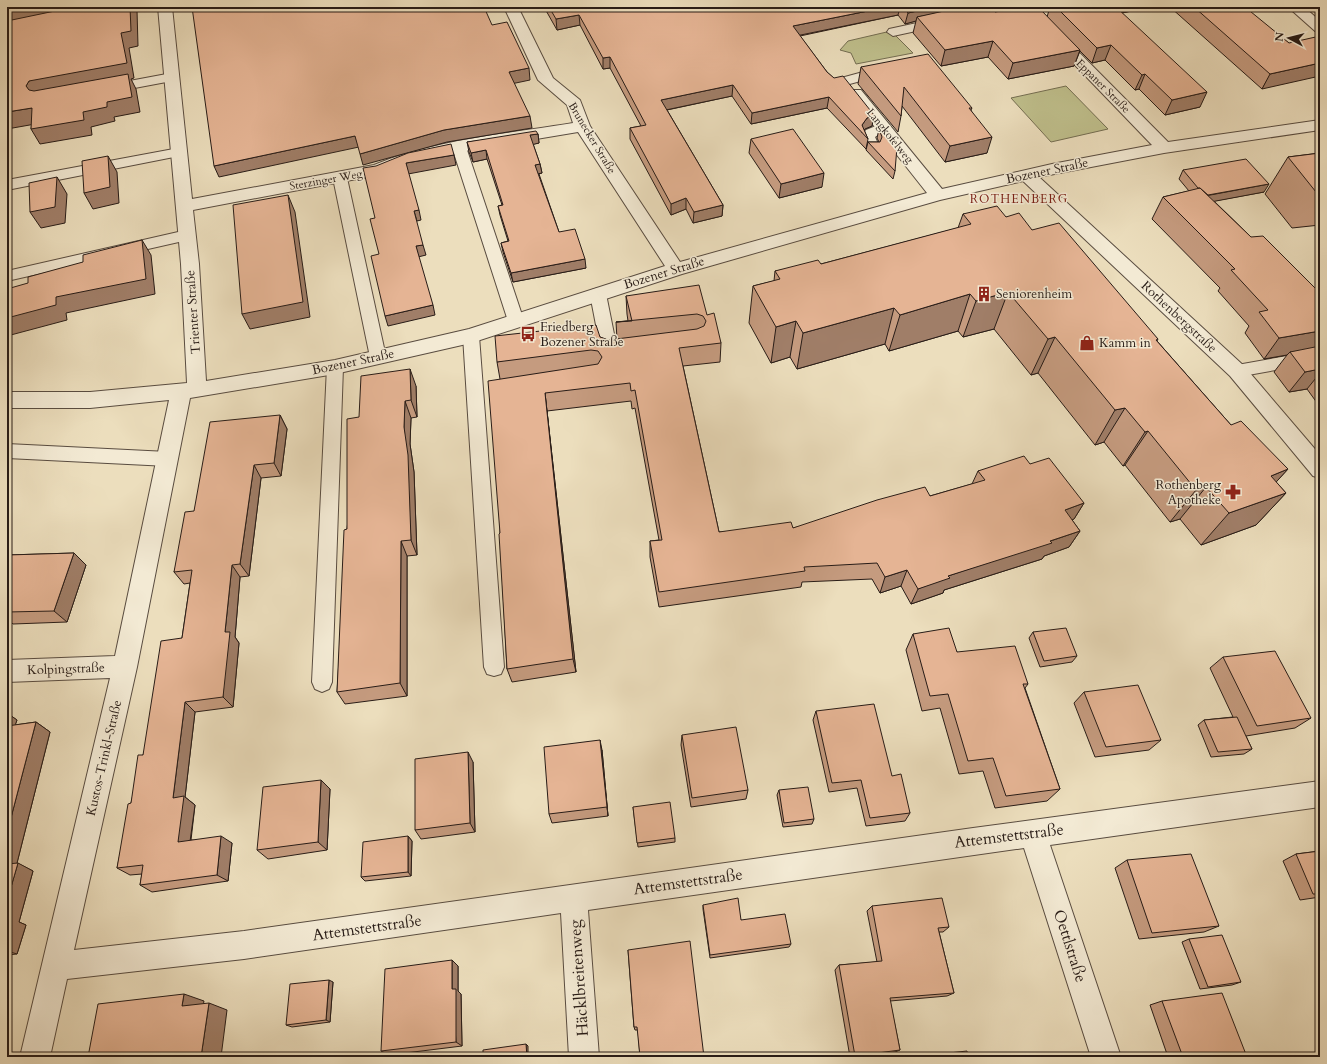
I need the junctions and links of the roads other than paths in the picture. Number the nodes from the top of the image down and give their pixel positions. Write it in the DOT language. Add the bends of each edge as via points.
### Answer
graph roads {
  1 [pos="165,7"];
  2 [pos="511,7"];
  3 [pos="1006,7"];
  4 [pos="1026,7"];
  5 [pos="1295,7"];
  6 [pos="1320,28"];
  7 [pos="893,32"];
  8 [pos="874,73"];
  9 [pos="172,77"];
  10 [pos="845,79"];
  11 [pos="96,91"];
  12 [pos="1320,125"];
  13 [pos="582,126"];
  14 [pos="883,127"];
  15 [pos="872,146"];
  16 [pos="459,147"];
  17 [pos="1164,148"];
  18 [pos="179,152"];
  19 [pos="1026,175"];
  20 [pos="340,178"];
  21 [pos="7,185"];
  22 [pos="938,195"];
  23 [pos="185,206"];
  24 [pos="187,235"];
  25 [pos="676,269"];
  26 [pos="7,276"];
  27 [pos="598,294"];
  28 [pos="516,321"];
  29 [pos="471,336"];
  30 [pos="641,347"];
  31 [pos="1320,356"];
  32 [pos="378,357"];
  33 [pos="335,367"];
  34 [pos="1237,371"];
  35 [pos="189,390"];
  36 [pos="7,400"];
  37 [pos="7,451"];
  38 [pos="168,459"];
  39 [pos="1320,470"];
  40 [pos="125,666"];
  41 [pos="494,667"];
  42 [pos="7,670"];
  43 [pos="322,682"];
  44 [pos="1320,794"];
  45 [pos="1033,834"];
  46 [pos="574,898"];
  47 [pos="56,966"];
  48 [pos="35,1057"];
  49 [pos="584,1057"];
  50 [pos="1106,1057"];
  1 -- 9 [label="street, Trienter Straße"];
  2 -- 13 [label="street, Brunecker Straße" via="546,80 574,103"];
  3 -- 7 [label="lane"];
  4 -- 17 [label="street, Eppaner Straße"];
  5 -- 6 [label="street"];
  8 -- 10 [label="lane"];
  9 -- 11 [label="lane"];
  9 -- 18 [label="street, Trienter Straße"];
  10 -- 14 [label="street, Langkofelweg"];
  12 -- 17 [label="street, Bozener Straße"];
  13 -- 16 [label="street, Sterzinger Weg"];
  13 -- 25 [label="street, Brunecker Straße"];
  14 -- 15 [label="lane" via="871,132 868,138"];
  14 -- 22 [label="street, Langkofelweg"];
  16 -- 20 [label="street, Sterzinger Weg" via="406,158 378,170"];
  16 -- 28 [label="lane"];
  17 -- 19 [label="street, Bozener Straße"];
  18 -- 21 [label="lane"];
  18 -- 23 [label="street, Trienter Straße"];
  19 -- 22 [label="street, Bozener Straße"];
  19 -- 34 [label="street, Rothenbergstraße"];
  20 -- 23 [label="street, Sterzinger Weg"];
  20 -- 32 [label="lane"];
  22 -- 25 [label="street, Bozener Straße"];
  23 -- 24 [label="street, Trienter Straße"];
  24 -- 26 [label="lane"];
  24 -- 35 [label="street, Trienter Straße" via="196,335"];
  25 -- 27 [label="street, Bozener Straße"];
  27 -- 28 [label="street, Bozener Straße"];
  27 -- 30 [label="lane" via="609,351"];
  28 -- 29 [label="street, Bozener Straße"];
  29 -- 32 [label="street, Bozener Straße"];
  29 -- 41 [label="lane" via="484,391"];
  31 -- 34 [label="lane"];
  32 -- 33 [label="street, Bozener Straße"];
  33 -- 35 [label="street, Bozener Straße"];
  33 -- 43 [label="lane"];
  34 -- 39 [label="street, Rothenbergstraße"];
  35 -- 36 [label="street, Bozener Straße" via="90,400"];
  35 -- 38 [label="street, Kustos-Trinkl-Straße"];
  37 -- 38 [label="lane"];
  38 -- 40 [label="street, Kustos-Trinkl-Straße"];
  40 -- 42 [label="street, Kolpingstraße"];
  40 -- 47 [label="street, Kustos-Trinkl-Straße"];
  44 -- 45 [label="street, Attemstettstraße" via="1244,802"];
  45 -- 46 [label="street, Attemstettstraße"];
  45 -- 50 [label="street, Oettlstraße"];
  46 -- 47 [label="street, Attemstettstraße" via="244,945"];
  46 -- 49 [label="street, Häcklbreitenweg"];
  47 -- 48 [label="street, Kustos-Trinkl-Straße"];
}
